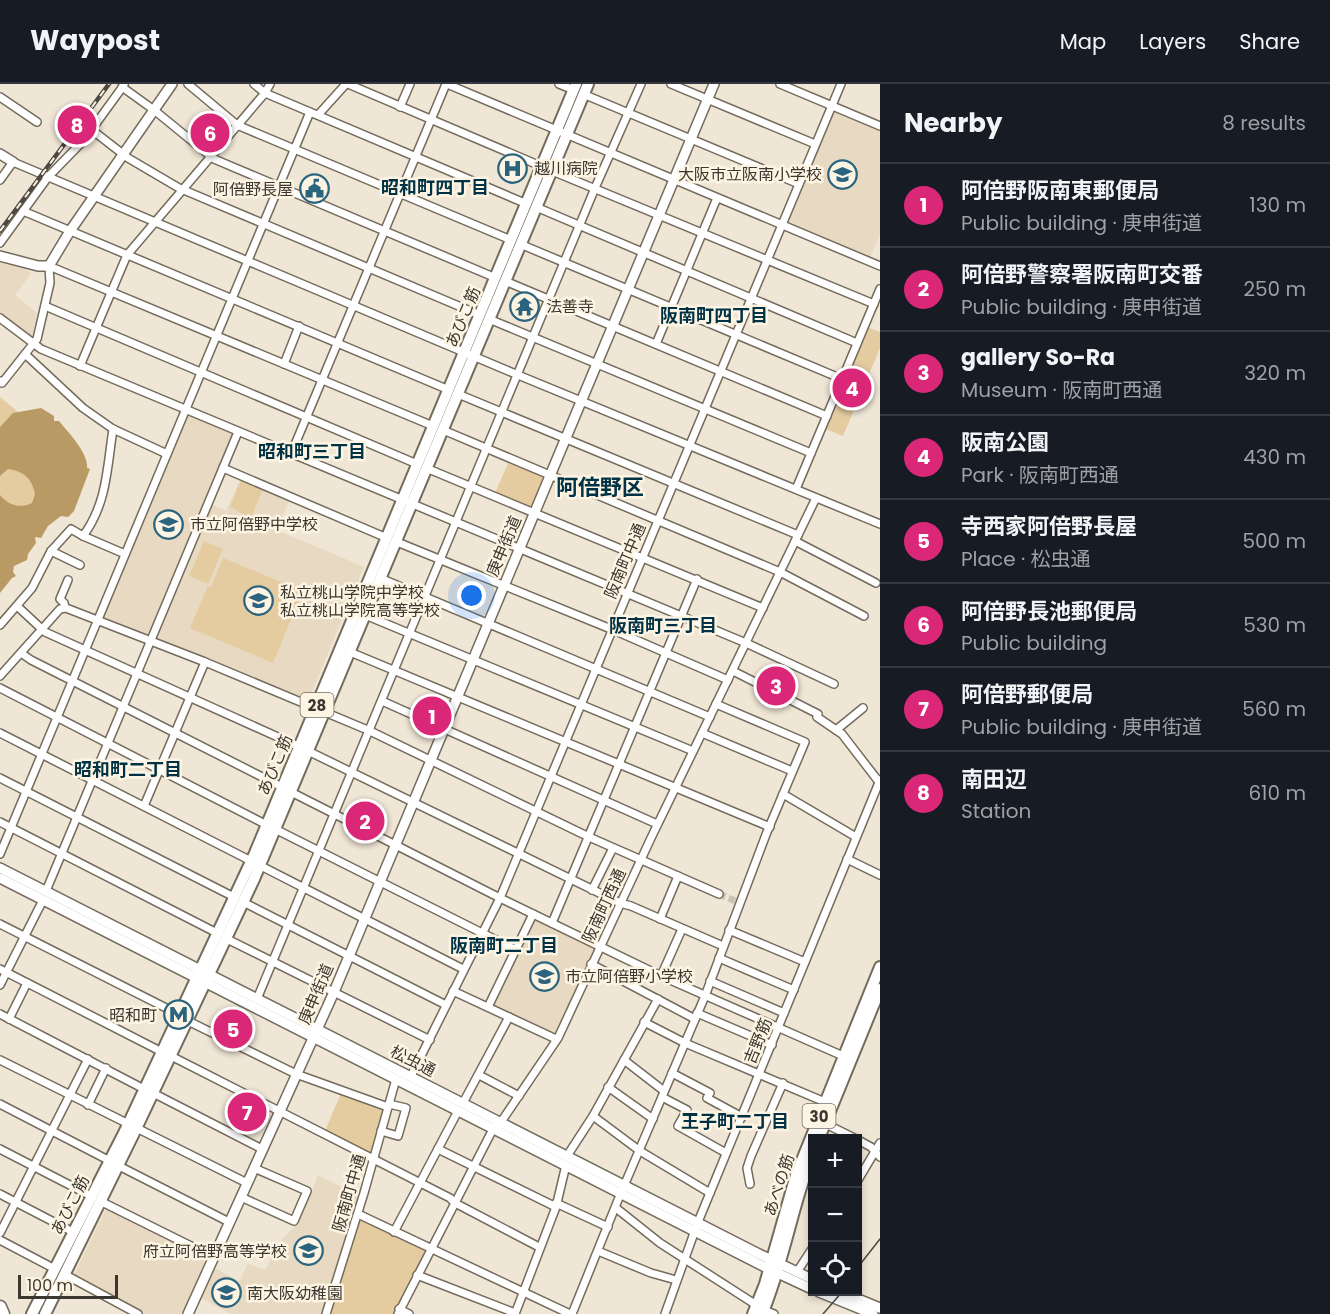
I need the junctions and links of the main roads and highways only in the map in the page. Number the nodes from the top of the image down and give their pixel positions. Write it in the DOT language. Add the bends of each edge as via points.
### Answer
graph roads {
  1 [pos="580,88"];
  2 [pos="392,540"];
  3 [pos="320,709"];
  4 [pos="880,967"];
  5 [pos="880,989"];
  6 [pos="821,1121"];
  7 [pos="819,1134"];
  8 [pos="808,1166"];
  9 [pos="96,1199"];
  10 [pos="775,1267"];
  11 [pos="59,1272"];
  12 [pos="0,1307"];
  13 [pos="762,1311"];
  14 [pos="4,1314"];
  15 [pos="32,1314"];
  16 [pos="45,1314"];
  1 -- 2 [label="main road, あびこ筋 / 28"];
  2 -- 3 [label="main road, あびこ筋 / 28"];
  2 -- 3 [label="main road, あびこ筋 / 28" via="350,652"];
  3 -- 9 [label="main road, あびこ筋 / 28" via="239,899"];
  4 -- 6 [label="main road, あべの筋 / 30" via="825,1102"];
  5 -- 6 [label="main road, あべの筋 / 30"];
  6 -- 7 [label="main road, あべの筋 / 30"];
  6 -- 10 [label="main road, あべの筋 / 30" via="792,1187"];
  8 -- 10 [label="main road, あべの筋 / 30"];
  9 -- 11 [label="main road, あびこ筋 / 28"];
  9 -- 11 [label="main road, あびこ筋 / 28" via="73,1232"];
  10 -- 13 [label="main road, あべの筋 / 30"];
  11 -- 15 [label="main road, あびこ筋 / 28"];
  11 -- 16 [label="main road, あびこ筋 / 28"];
  12 -- 14 [label="highway"];
}
